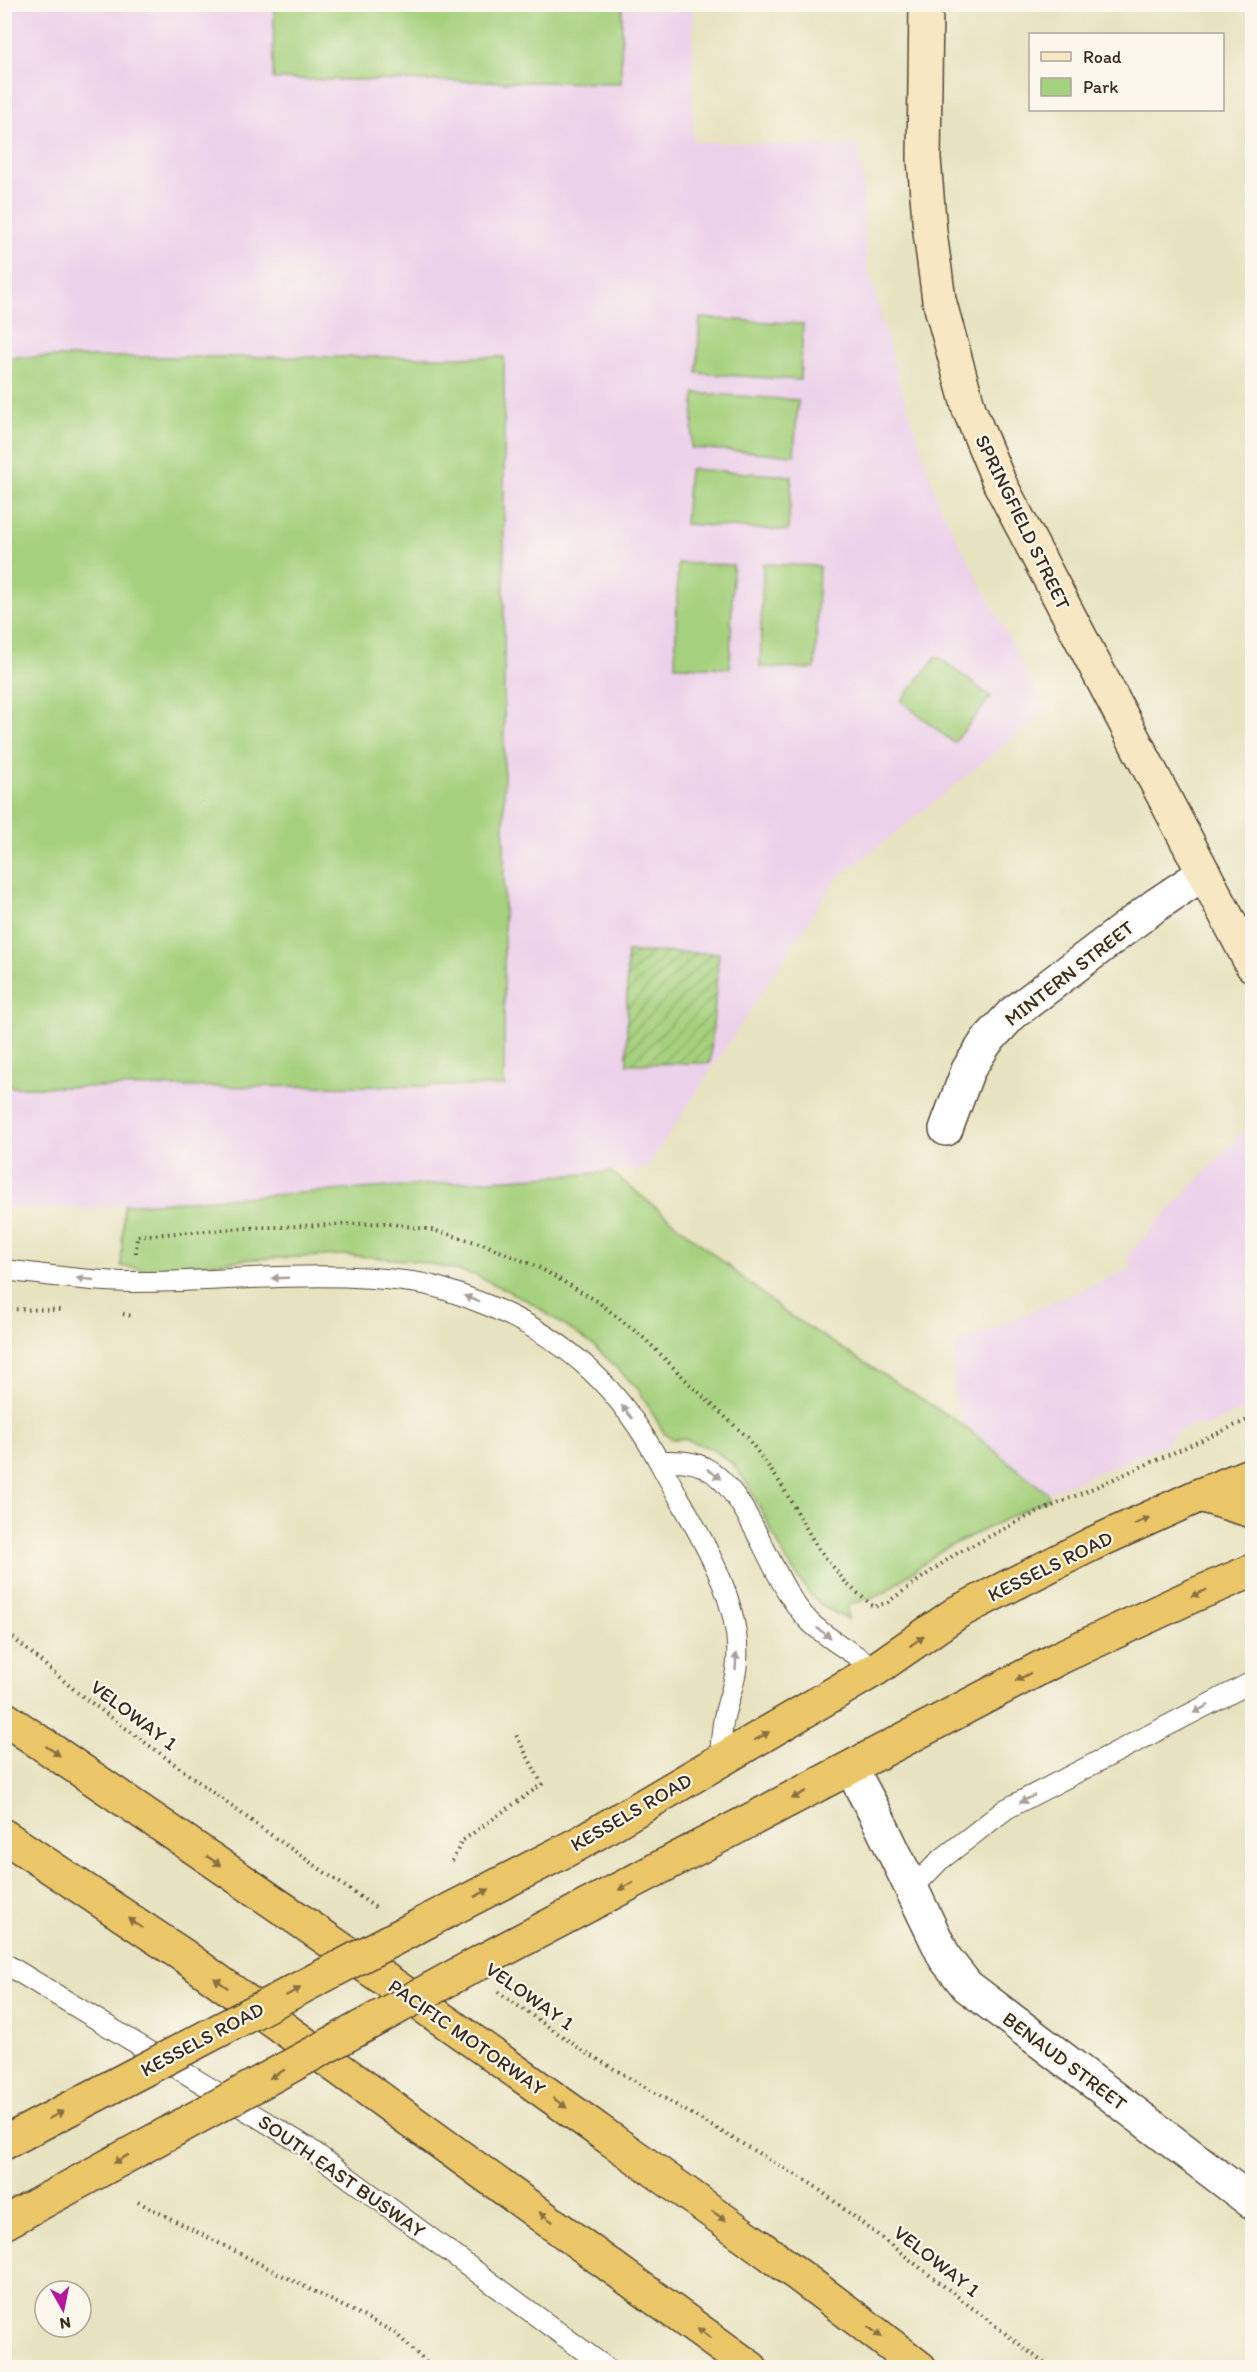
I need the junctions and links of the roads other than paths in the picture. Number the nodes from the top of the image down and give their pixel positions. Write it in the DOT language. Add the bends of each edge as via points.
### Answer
graph roads {
  1 [pos="926,4"];
  2 [pos="1204,873"];
  3 [pos="1249,951"];
  4 [pos="946,1129"];
  5 [pos="4,1270"];
  6 [pos="659,1461"];
  7 [pos="1252,1474"];
  8 [pos="1200,1495"];
  9 [pos="1252,1511"];
  10 [pos="1252,1571"];
  11 [pos="876,1669"];
  12 [pos="1252,1682"];
  13 [pos="4,1718"];
  14 [pos="720,1760"];
  15 [pos="851,1768"];
  16 [pos="4,1836"];
  17 [pos="911,1890"];
  18 [pos="4,1963"];
  19 [pos="4,2143"];
  20 [pos="1252,2202"];
  21 [pos="4,2223"];
  22 [pos="607,2367"];
  23 [pos="751,2367"];
  24 [pos="920,2367"];
  1 -- 2 [label="street, SPRINGFIELD STREET" via="924,152 930,232 939,300 969,409 1000,484"];
  2 -- 3 [label="street, SPRINGFIELD STREET"];
  2 -- 4 [label="street, MINTERN STREET" via="1012,1014 986,1042 968,1070"];
  6 -- 5 [label="lane, one-way" via="634,1419 595,1372 557,1341 464,1296 415,1282 375,1278 124,1282"];
  6 -- 11 [label="lane, one-way" via="684,1460 719,1477 736,1497 783,1585 808,1621"];
  14 -- 6 [label="lane, one-way" via="724,1714 737,1661 731,1607 718,1573"];
  7 -- 8 [label="highway, KESSELS ROAD"];
  8 -- 9 [label="highway"];
  11 -- 8 [label="highway, KESSELS ROAD, one-way" via="958,1612"];
  10 -- 15 [label="highway, one-way" via="1061,1657"];
  14 -- 11 [label="highway, KESSELS ROAD, one-way"];
  12 -- 17 [label="lane, one-way" via="1006,1809 939,1861"];
  13 -- 24 [label="highway, PACIFIC MOTORWAY, one-way" via="496,2056 824,2292"];
  19 -- 14 [label="highway, KESSELS ROAD, one-way, bridge" via="578,1844"];
  15 -- 17 [label="street, BENAUD STREET"];
  15 -- 21 [label="highway, one-way, bridge" via="484,1960"];
  23 -- 16 [label="highway, one-way" via="184,1956"];
  17 -- 20 [label="street, BENAUD STREET" via="945,1958 967,1986"];
  18 -- 22 [label="lane, SOUTH EAST BUSWAY" via="307,2147"];
}
